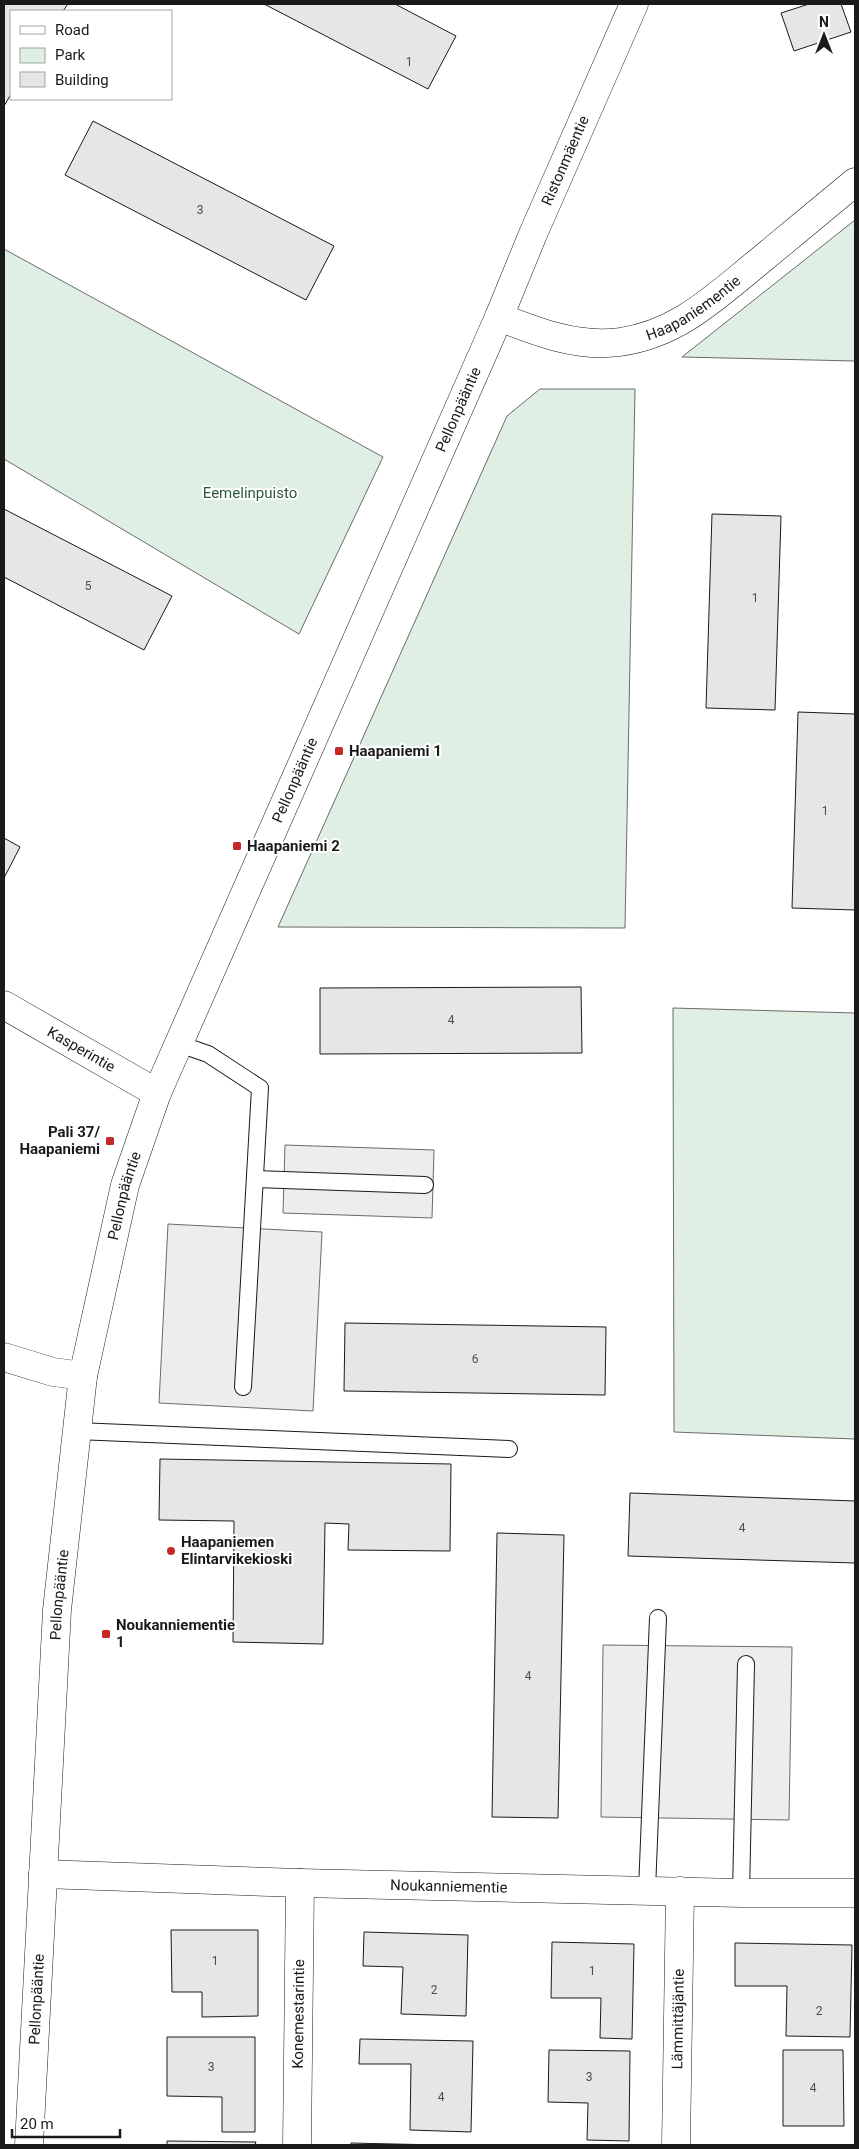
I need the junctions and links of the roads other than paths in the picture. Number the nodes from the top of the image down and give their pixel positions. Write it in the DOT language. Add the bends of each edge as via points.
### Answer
graph roads {
  1 [pos="634,4"];
  2 [pos="855,182"];
  3 [pos="498,317"];
  4 [pos="4,1005"];
  5 [pos="179,1044"];
  6 [pos="157,1093"];
  7 [pos="255,1179"];
  8 [pos="425,1185"];
  9 [pos="4,1357"];
  10 [pos="83,1376"];
  11 [pos="243,1387"];
  12 [pos="76,1430"];
  13 [pos="509,1449"];
  14 [pos="658,1618"];
  15 [pos="746,1664"];
  16 [pos="43,1874"];
  17 [pos="300,1883"];
  18 [pos="647,1890"];
  19 [pos="680,1891"];
  20 [pos="741,1893"];
  21 [pos="855,1893"];
  22 [pos="29,2145"];
  23 [pos="297,2145"];
  24 [pos="676,2145"];
  1 -- 3 [label="street, Ristonmäentie"];
  2 -- 3 [label="street, Haapaniementie" via="693,315 660,331 620,342 585,342 543,334"];
  3 -- 5 [label="street, Pellonpääntie"];
  4 -- 6 [label="street, Kasperintie"];
  5 -- 6 [label="street, Pellonpääntie"];
  5 -- 7 [label="lane" via="208,1054 260,1088"];
  6 -- 10 [label="street, Pellonpääntie" via="125,1185"];
  7 -- 8 [label="lane"];
  7 -- 11 [label="lane"];
  9 -- 10 [label="street" via="53,1372"];
  10 -- 12 [label="street, Pellonpääntie"];
  12 -- 13 [label="lane"];
  12 -- 16 [label="street, Pellonpääntie" via="57,1610"];
  14 -- 18 [label="lane"];
  15 -- 20 [label="lane"];
  16 -- 17 [label="street, Noukanniementie"];
  16 -- 22 [label="street, Pellonpääntie"];
  17 -- 18 [label="street, Noukanniementie"];
  17 -- 23 [label="street, Konemestarintie"];
  18 -- 19 [label="street, Noukanniementie"];
  19 -- 20 [label="street, Noukanniementie"];
  19 -- 24 [label="street, Lämmittäjäntie"];
  20 -- 21 [label="street, Noukanniementie"];
}
